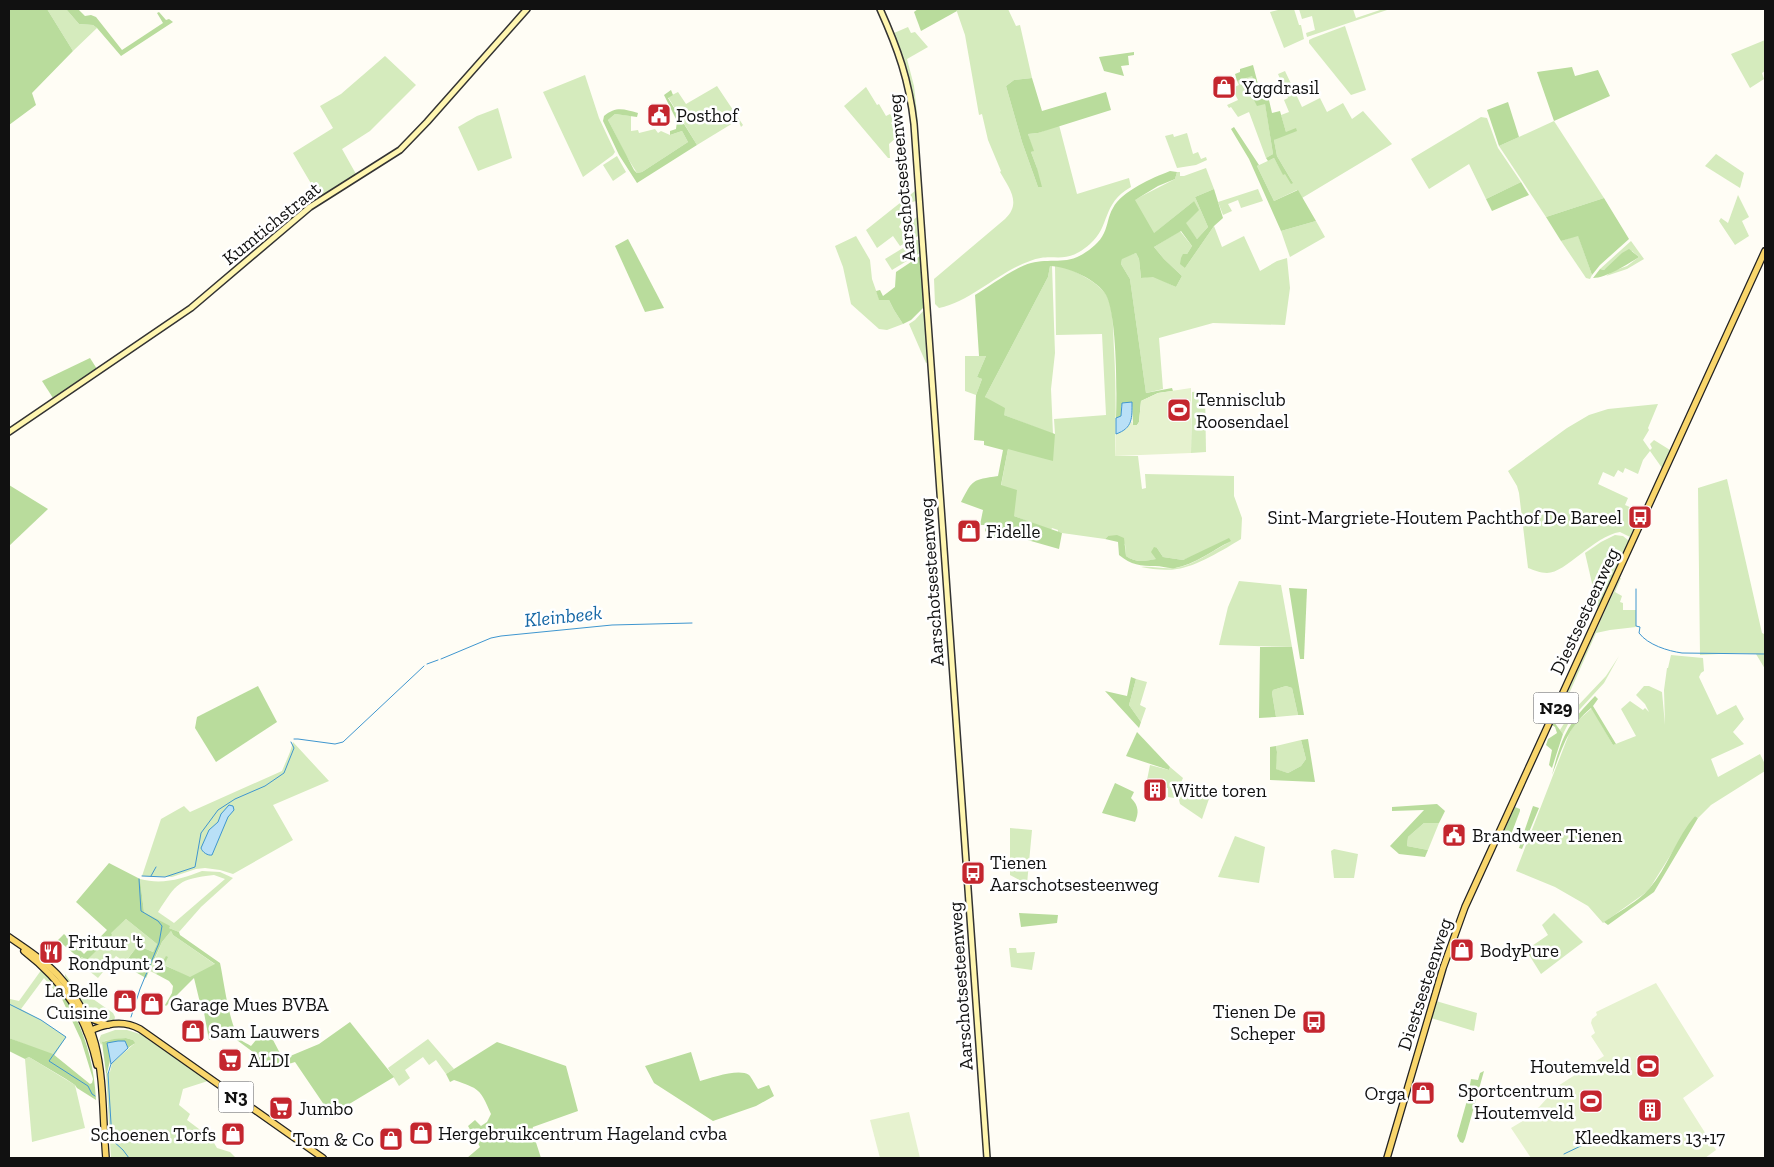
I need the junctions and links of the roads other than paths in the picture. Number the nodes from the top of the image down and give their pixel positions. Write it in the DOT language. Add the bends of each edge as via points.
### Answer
graph roads {
  1 [pos="527,9"];
  2 [pos="880,9"];
  3 [pos="1765,251"];
  4 [pos="9,432"];
  5 [pos="11,939"];
  6 [pos="86,1017"];
  7 [pos="108,1025"];
  8 [pos="149,1035"];
  9 [pos="91,1036"];
  10 [pos="106,1158"];
  11 [pos="323,1158"];
  12 [pos="987,1158"];
  13 [pos="1387,1158"];
  1 -- 4 [label="main road, Kumtichstraat" via="400,150 310,207 191,308"];
  2 -- 12 [label="main road, Aarschotsesteenweg" via="900,56 914,124"];
  3 -- 13 [label="main road, Diestsesteenweg / N29" via="1461,916"];
  5 -- 6 [label="main road" via="57,974"];
  5 -- 9 [label="main road" via="65,991"];
  6 -- 7 [label="main road, N3"];
  6 -- 9 [label="main road"];
  7 -- 8 [label="main road, N3" via="128,1024"];
  7 -- 9 [label="main road, N3"];
  8 -- 9 [label="main road, N3" via="119,1026"];
  8 -- 11 [label="main road, N3"];
  9 -- 10 [label="main road" via="102,1104"];
}
